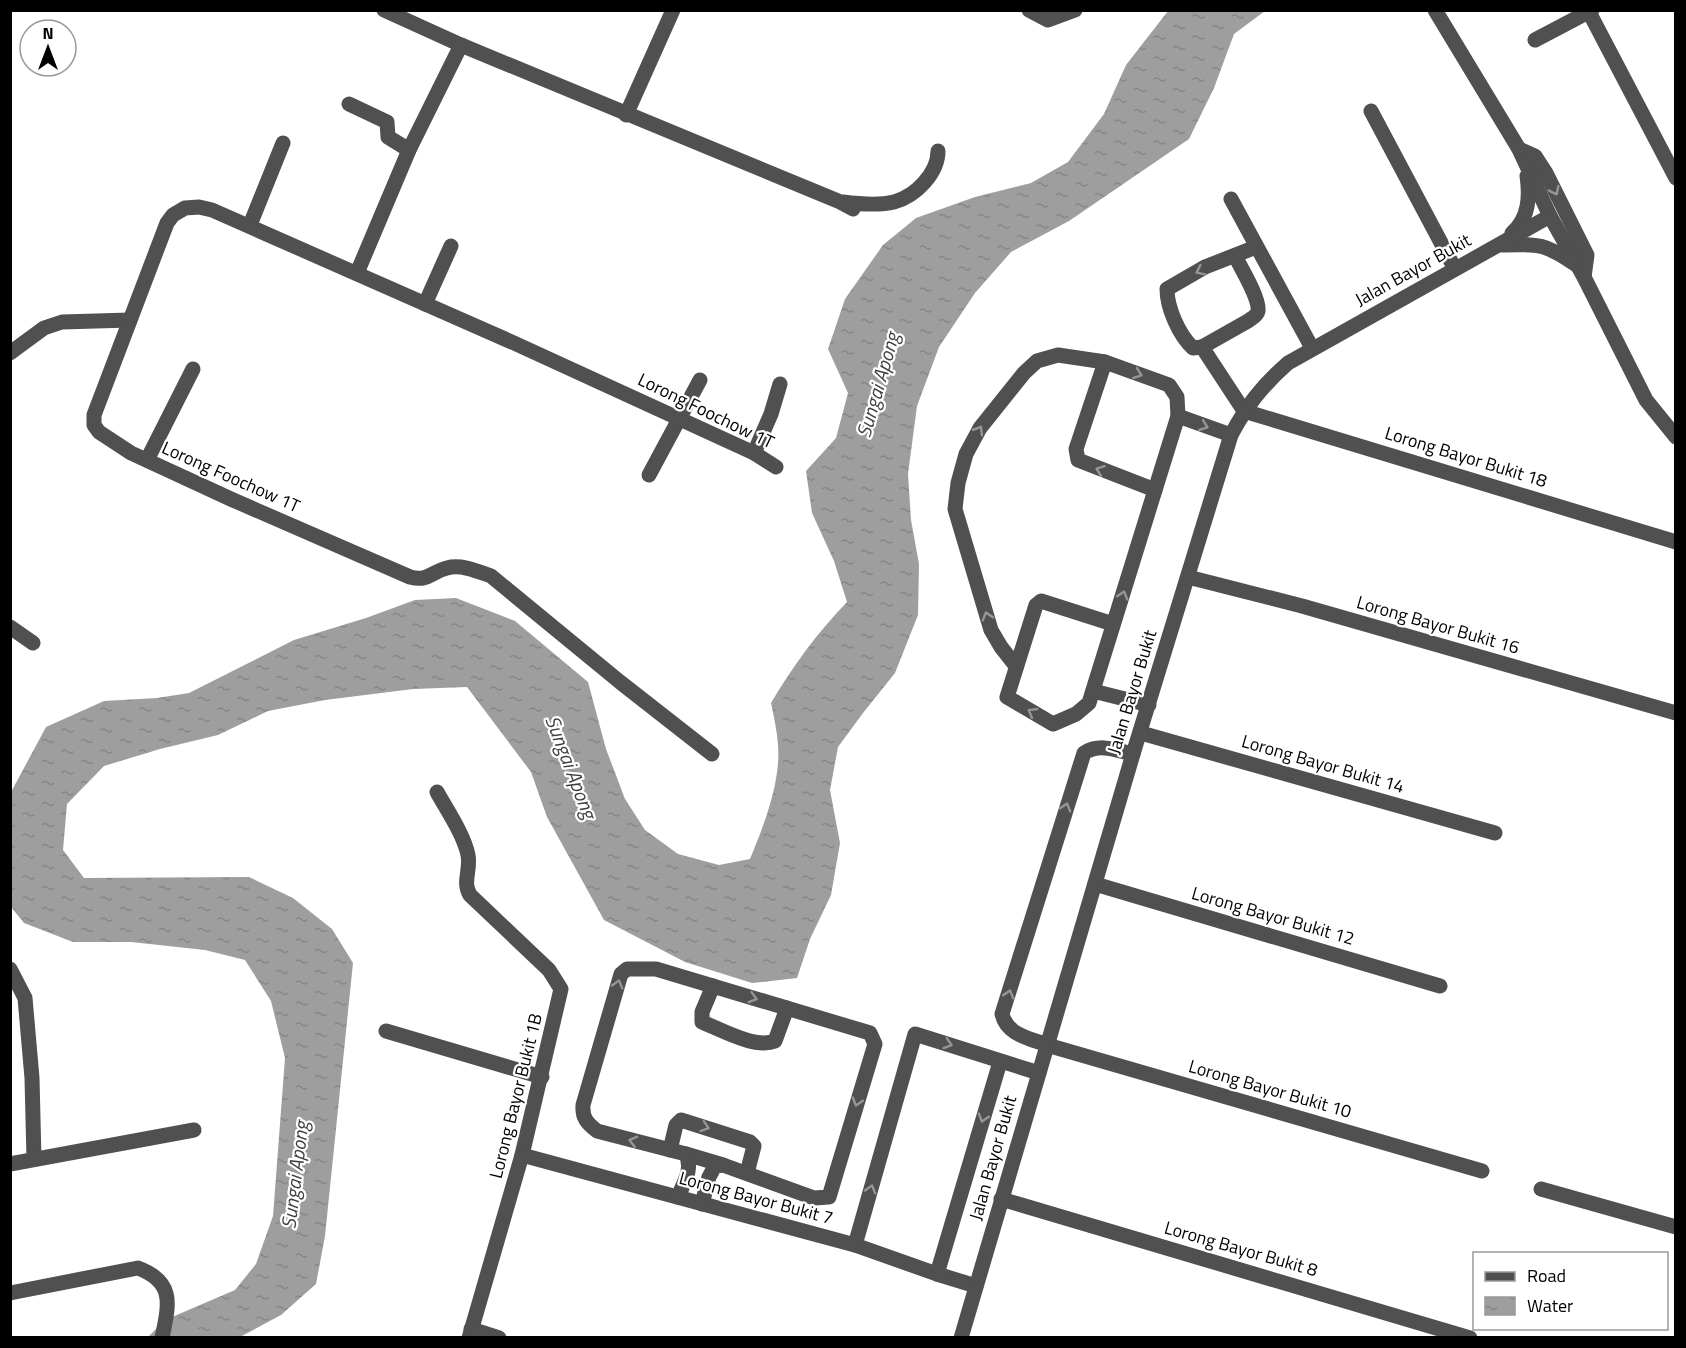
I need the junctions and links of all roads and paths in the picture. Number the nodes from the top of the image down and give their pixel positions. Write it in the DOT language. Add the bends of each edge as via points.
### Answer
graph roads {
  1 [pos="384,10"];
  2 [pos="673,10"];
  3 [pos="1029,10"];
  4 [pos="1075,10"];
  5 [pos="1436,10"];
  6 [pos="1591,11"];
  7 [pos="1534,40"];
  8 [pos="461,45"];
  9 [pos="349,104"];
  10 [pos="1371,111"];
  11 [pos="626,115"];
  12 [pos="283,143"];
  13 [pos="409,150"];
  14 [pos="938,152"];
  15 [pos="1522,155"];
  16 [pos="1676,178"];
  17 [pos="1231,199"];
  18 [pos="838,201"];
  19 [pos="853,209"];
  20 [pos="1550,216"];
  21 [pos="250,225"];
  22 [pos="1498,245"];
  23 [pos="452,246"];
  24 [pos="1256,247"];
  25 [pos="1235,256"];
  26 [pos="1455,269"];
  27 [pos="1581,271"];
  28 [pos="357,273"];
  29 [pos="426,304"];
  30 [pos="130,320"];
  31 [pos="1202,347"];
  32 [pos="1312,348"];
  33 [pos="10,353"];
  34 [pos="1105,362"];
  35 [pos="193,369"];
  36 [pos="700,380"];
  37 [pos="780,384"];
  38 [pos="1244,411"];
  39 [pos="1178,416"];
  40 [pos="679,419"];
  41 [pos="1231,435"];
  42 [pos="1676,437"];
  43 [pos="754,453"];
  44 [pos="147,460"];
  45 [pos="776,467"];
  46 [pos="649,476"];
  47 [pos="1155,490"];
  48 [pos="1676,542"];
  49 [pos="1188,577"];
  50 [pos="1113,624"];
  51 [pos="10,627"];
  52 [pos="33,643"];
  53 [pos="1016,666"];
  54 [pos="1093,691"];
  55 [pos="1149,705"];
  56 [pos="1676,714"];
  57 [pos="1141,733"];
  58 [pos="712,754"];
  59 [pos="1133,754"];
  60 [pos="437,792"];
  61 [pos="1495,833"];
  62 [pos="1095,884"];
  63 [pos="10,969"];
  64 [pos="712,986"];
  65 [pos="1440,986"];
  66 [pos="787,1008"];
  67 [pos="386,1031"];
  68 [pos="1047,1045"];
  69 [pos="1000,1062"];
  70 [pos="1039,1073"];
  71 [pos="542,1077"];
  72 [pos="194,1130"];
  73 [pos="670,1150"];
  74 [pos="686,1154"];
  75 [pos="522,1155"];
  76 [pos="34,1159"];
  77 [pos="10,1164"];
  78 [pos="723,1165"];
  79 [pos="1482,1172"];
  80 [pos="747,1173"];
  81 [pos="1541,1189"];
  82 [pos="678,1197"];
  83 [pos="1002,1199"];
  84 [pos="702,1204"];
  85 [pos="1676,1227"];
  86 [pos="855,1245"];
  87 [pos="937,1274"];
  88 [pos="976,1286"];
  89 [pos="10,1293"];
  90 [pos="470,1333"];
  91 [pos="162,1338"];
  92 [pos="499,1338"];
  93 [pos="961,1338"];
  94 [pos="1470,1338"];
  1 -- 8 [label="street"];
  2 -- 11 [label="street"];
  3 -- 4 [label="street" via="1048,20"];
  5 -- 15 [label="street"];
  6 -- 7 [label="street"];
  6 -- 16 [label="street"];
  8 -- 11 [label="street"];
  8 -- 13 [label="street"];
  9 -- 13 [label="street" via="387,122 388,137"];
  10 -- 26 [label="street"];
  11 -- 18 [label="street"];
  12 -- 21 [label="street"];
  13 -- 28 [label="street"];
  14 -- 18 [label="street" via="938,163 920,186 895,201"];
  15 -- 20 [label="street"];
  15 -- 22 [label="street" via="1529,204 1521,225"];
  15 -- 27 [label="street, one-way" via="1535,156 1546,172 1587,255"];
  17 -- 24 [label="street"];
  18 -- 19 [label="street"];
  20 -- 22 [label="street, Jalan Bayor Bukit"];
  20 -- 27 [label="street"];
  21 -- 28 [label="street, Lorong Foochow 1T"];
  21 -- 30 [label="street, Lorong Foochow 1T" via="199,207 185,208 173,215 166,223"];
  22 -- 26 [label="street, Jalan Bayor Bukit"];
  22 -- 27 [label="street" via="1541,245 1553,249"];
  23 -- 29 [label="street"];
  24 -- 25 [label="street"];
  24 -- 32 [label="street"];
  25 -- 31 [label="street" via="1258,310 1255,316"];
  25 -- 31 [label="street, one-way" via="1205,267 1167,289 1175,320 1187,343 1193,348"];
  26 -- 32 [label="street, Jalan Bayor Bukit"];
  27 -- 42 [label="street" via="1646,400"];
  28 -- 29 [label="street, Lorong Foochow 1T"];
  29 -- 40 [label="street, Lorong Foochow 1T"];
  30 -- 33 [label="street" via="62,322 44,328"];
  30 -- 44 [label="street, Lorong Foochow 1T" via="94,424 107,439"];
  31 -- 38 [label="street"];
  32 -- 38 [label="street, Jalan Bayor Bukit" via="1266,382"];
  34 -- 39 [label="street, one-way" via="1169,385 1177,397"];
  47 -- 34 [label="street, one-way" via="1078,460 1076,449"];
  53 -- 34 [label="street, one-way" via="991,630 955,509 966,454 1004,396 1037,361 1058,355"];
  35 -- 44 [label="street"];
  36 -- 40 [label="street"];
  37 -- 43 [label="street"];
  38 -- 41 [label="street, Jalan Bayor Bukit"];
  38 -- 48 [label="street, Lorong Bayor Bukit 18"];
  39 -- 41 [label="street, one-way"];
  39 -- 47 [label="street"];
  40 -- 43 [label="street, Lorong Foochow 1T"];
  40 -- 46 [label="street"];
  41 -- 49 [label="street, Jalan Bayor Bukit"];
  43 -- 45 [label="street, Lorong Foochow 1T"];
  44 -- 58 [label="street, Lorong Foochow 1T" via="410,577 425,579 448,567 491,576"];
  50 -- 47 [label="street, one-way"];
  49 -- 55 [label="street, Jalan Bayor Bukit"];
  49 -- 56 [label="street, Lorong Bayor Bukit 16"];
  50 -- 53 [label="street" via="1041,601 1036,605"];
  50 -- 54 [label="street"];
  51 -- 52 [label="street"];
  54 -- 53 [label="street, one-way" via="1089,704 1053,724 1006,697"];
  54 -- 55 [label="street"];
  55 -- 57 [label="street, Jalan Bayor Bukit"];
  57 -- 59 [label="street, Jalan Bayor Bukit"];
  57 -- 61 [label="street, Lorong Bayor Bukit 14"];
  59 -- 62 [label="street, Jalan Bayor Bukit"];
  68 -- 59 [label="street, Lorong Bayor Bukit 10, one-way" via="1010,1030 1002,1014 1084,753 1103,747"];
  60 -- 71 [label="street, Lorong Bayor Bukit 1B" via="467,852 466,888 470,895 549,970 561,989"];
  62 -- 65 [label="street, Lorong Bayor Bukit 12"];
  62 -- 68 [label="street, Jalan Bayor Bukit"];
  63 -- 76 [label="street" via="25,998"];
  64 -- 66 [label="street, one-way"];
  64 -- 66 [label="street" via="702,1022 754,1042 776,1041"];
  73 -- 64 [label="street, one-way" via="597,1131 583,1114 583,1105 621,974 627,969 656,969"];
  66 -- 80 [label="street, one-way" via="870,1032 875,1044 829,1197 814,1198"];
  67 -- 71 [label="street"];
  68 -- 70 [label="street, Jalan Bayor Bukit"];
  68 -- 79 [label="street, Lorong Bayor Bukit 10"];
  69 -- 70 [label="street"];
  86 -- 69 [label="street, one-way" via="915,1034"];
  69 -- 87 [label="street, one-way"];
  70 -- 83 [label="street, Jalan Bayor Bukit"];
  71 -- 75 [label="street, Lorong Bayor Bukit 1B"];
  72 -- 76 [label="street"];
  73 -- 74 [label="street"];
  73 -- 80 [label="street, one-way" via="681,1119 750,1142 754,1146"];
  74 -- 78 [label="street"];
  74 -- 82 [label="street" via="689,1170"];
  75 -- 82 [label="street, Lorong Bayor Bukit 7"];
  75 -- 90 [label="street, Lorong Bayor Bukit 1B"];
  76 -- 77 [label="street"];
  78 -- 80 [label="street"];
  78 -- 84 [label="street" via="716,1166 709,1177"];
  81 -- 85 [label="street"];
  82 -- 84 [label="street, Lorong Bayor Bukit 7"];
  83 -- 88 [label="street, Jalan Bayor Bukit"];
  83 -- 94 [label="street, Lorong Bayor Bukit 8"];
  84 -- 86 [label="street, Lorong Bayor Bukit 7"];
  86 -- 87 [label="street, Lorong Bayor Bukit 7"];
  87 -- 88 [label="street, Lorong Bayor Bukit 7"];
  88 -- 93 [label="street, Jalan Bayor Bukit"];
  89 -- 91 [label="street" via="138,1268 152,1273 164,1285 168,1298"];
  90 -- 92 [label="street"];
}
